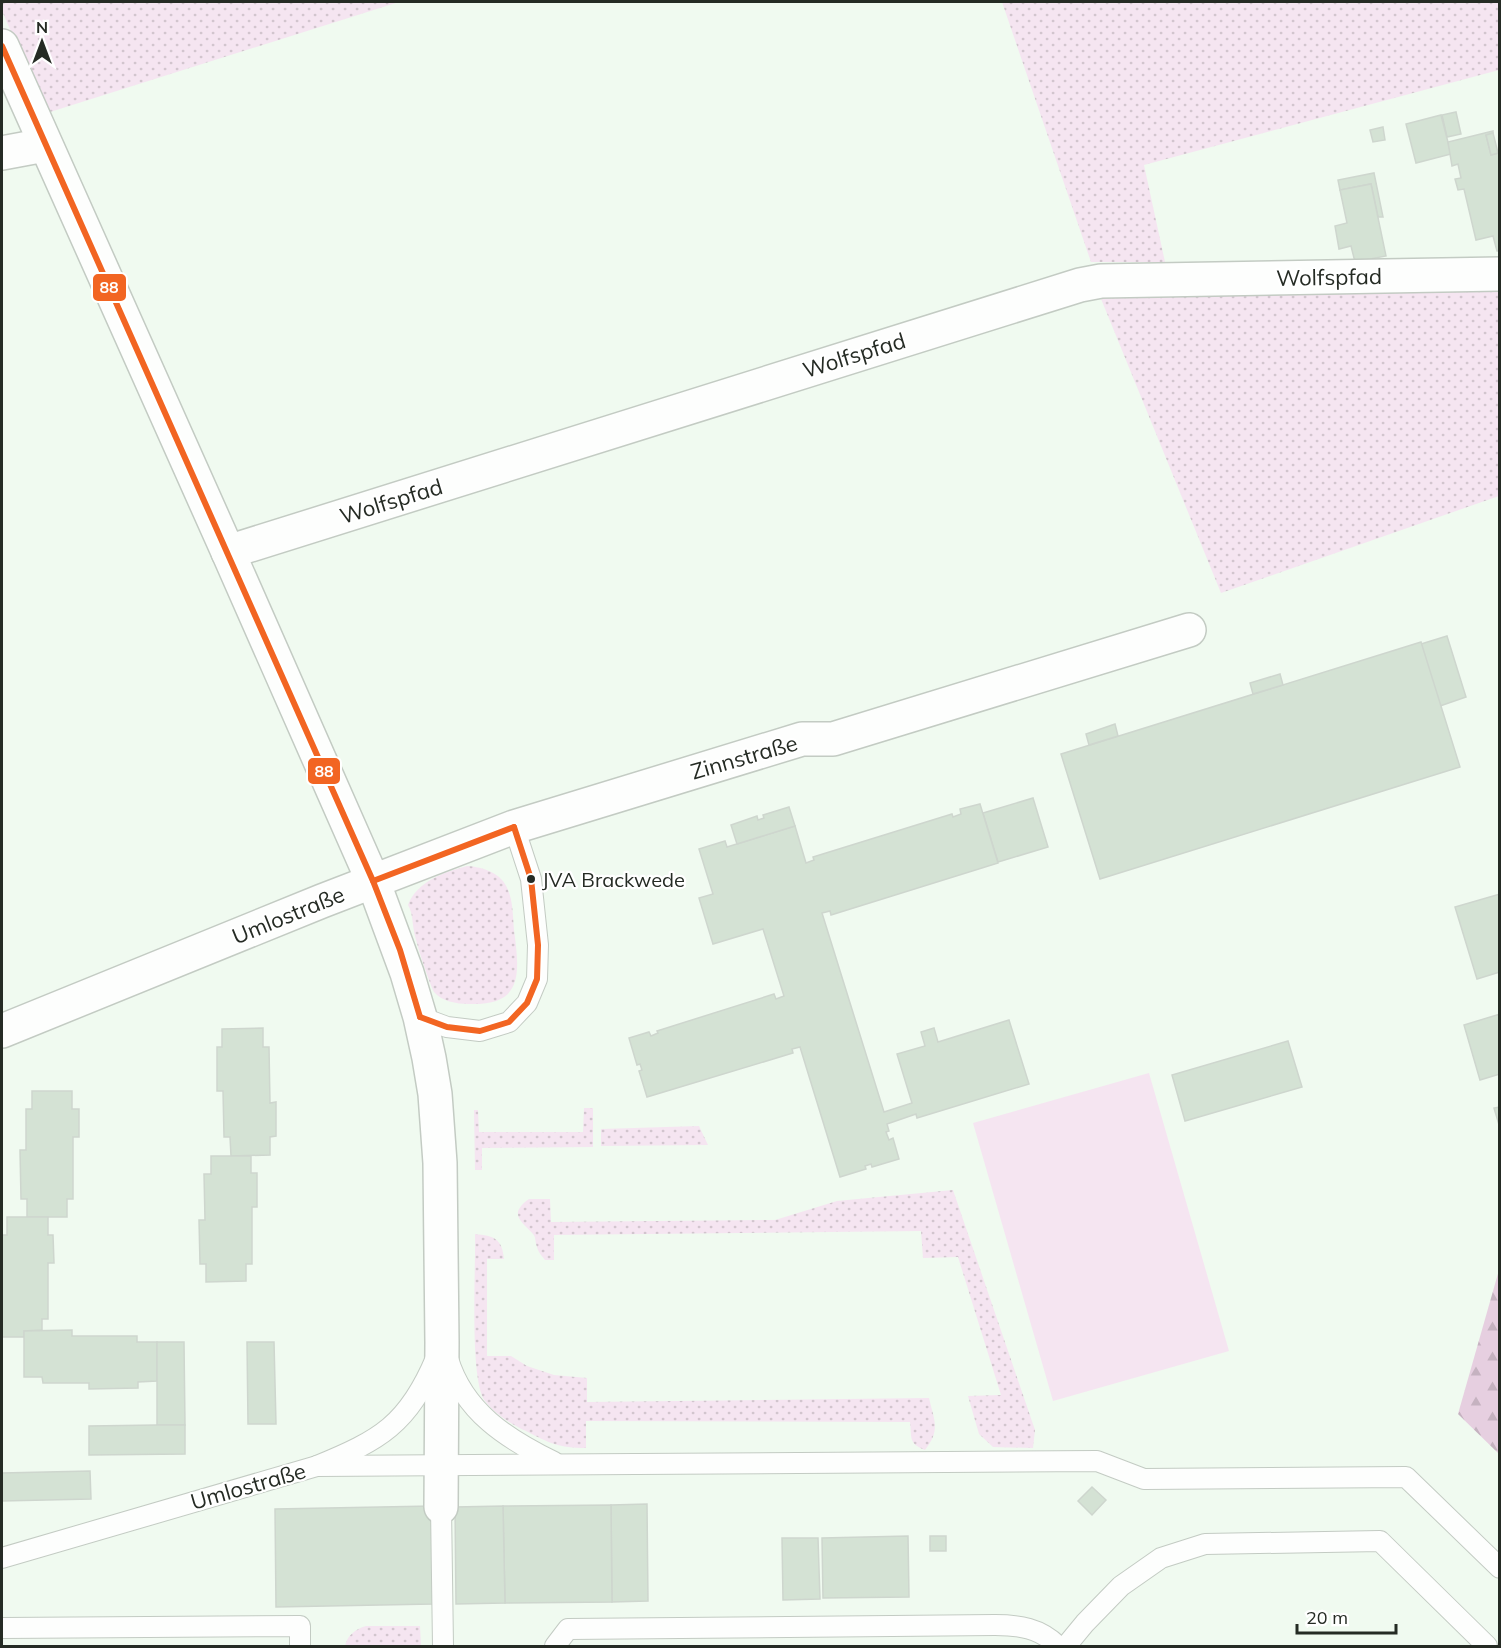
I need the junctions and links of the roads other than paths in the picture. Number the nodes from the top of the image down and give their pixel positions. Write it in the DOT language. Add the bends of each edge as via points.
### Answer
graph roads {
  1 [pos="2,46"];
  2 [pos="45,145"];
  3 [pos="2,153"];
  4 [pos="1500,274"];
  5 [pos="228,552"];
  6 [pos="1190,630"];
  7 [pos="514,827"];
  8 [pos="373,881"];
  9 [pos="420,1017"];
  10 [pos="2,1031"];
  11 [pos="442,1342"];
  12 [pos="559,1464"];
  13 [pos="442,1465"];
  14 [pos="317,1466"];
  15 [pos="441,1507"];
  16 [pos="2,1558"];
  17 [pos="1500,1568"];
  18 [pos="2,1628"];
  19 [pos="300,1647"];
  20 [pos="443,1647"];
  21 [pos="555,1647"];
  22 [pos="1058,1647"];
  23 [pos="1066,1647"];
  24 [pos="1487,1647"];
  1 -- 2 [label="street"];
  2 -- 3 [label="street"];
  2 -- 5 [label="street"];
  4 -- 5 [label="street, Wolfspfad" via="1101,281 1080,285"];
  5 -- 8 [label="street"];
  6 -- 7 [label="street, Zinnstraße" via="833,739 802,739"];
  7 -- 8 [label="street, Zinnstraße"];
  7 -- 9 [label="lane" via="531,879 538,954 537,979 527,1003 509,1022 480,1031 447,1027"];
  8 -- 9 [label="street, Umlostraße"];
  8 -- 10 [label="street, Umlostraße"];
  9 -- 11 [label="street, Umlostraße" via="435,1094 439,1152"];
  11 -- 12 [label="lane" via="452,1372 488,1423"];
  11 -- 13 [label="street, Umlostraße"];
  11 -- 14 [label="lane, Umlostraße" via="427,1380 410,1407 390,1428 362,1447"];
  12 -- 13 [label="lane"];
  12 -- 17 [label="lane" via="1097,1461 1144,1479 1406,1477"];
  13 -- 14 [label="lane"];
  13 -- 15 [label="street, Umlostraße"];
  14 -- 16 [label="lane, Umlostraße"];
  15 -- 20 [label="lane"];
  18 -- 19 [label="lane" via="300,1626"];
  21 -- 22 [label="lane" via="568,1629 995,1625 1034,1629"];
  23 -- 24 [label="lane" via="1121,1586 1161,1558 1205,1544 1380,1541"];
}
